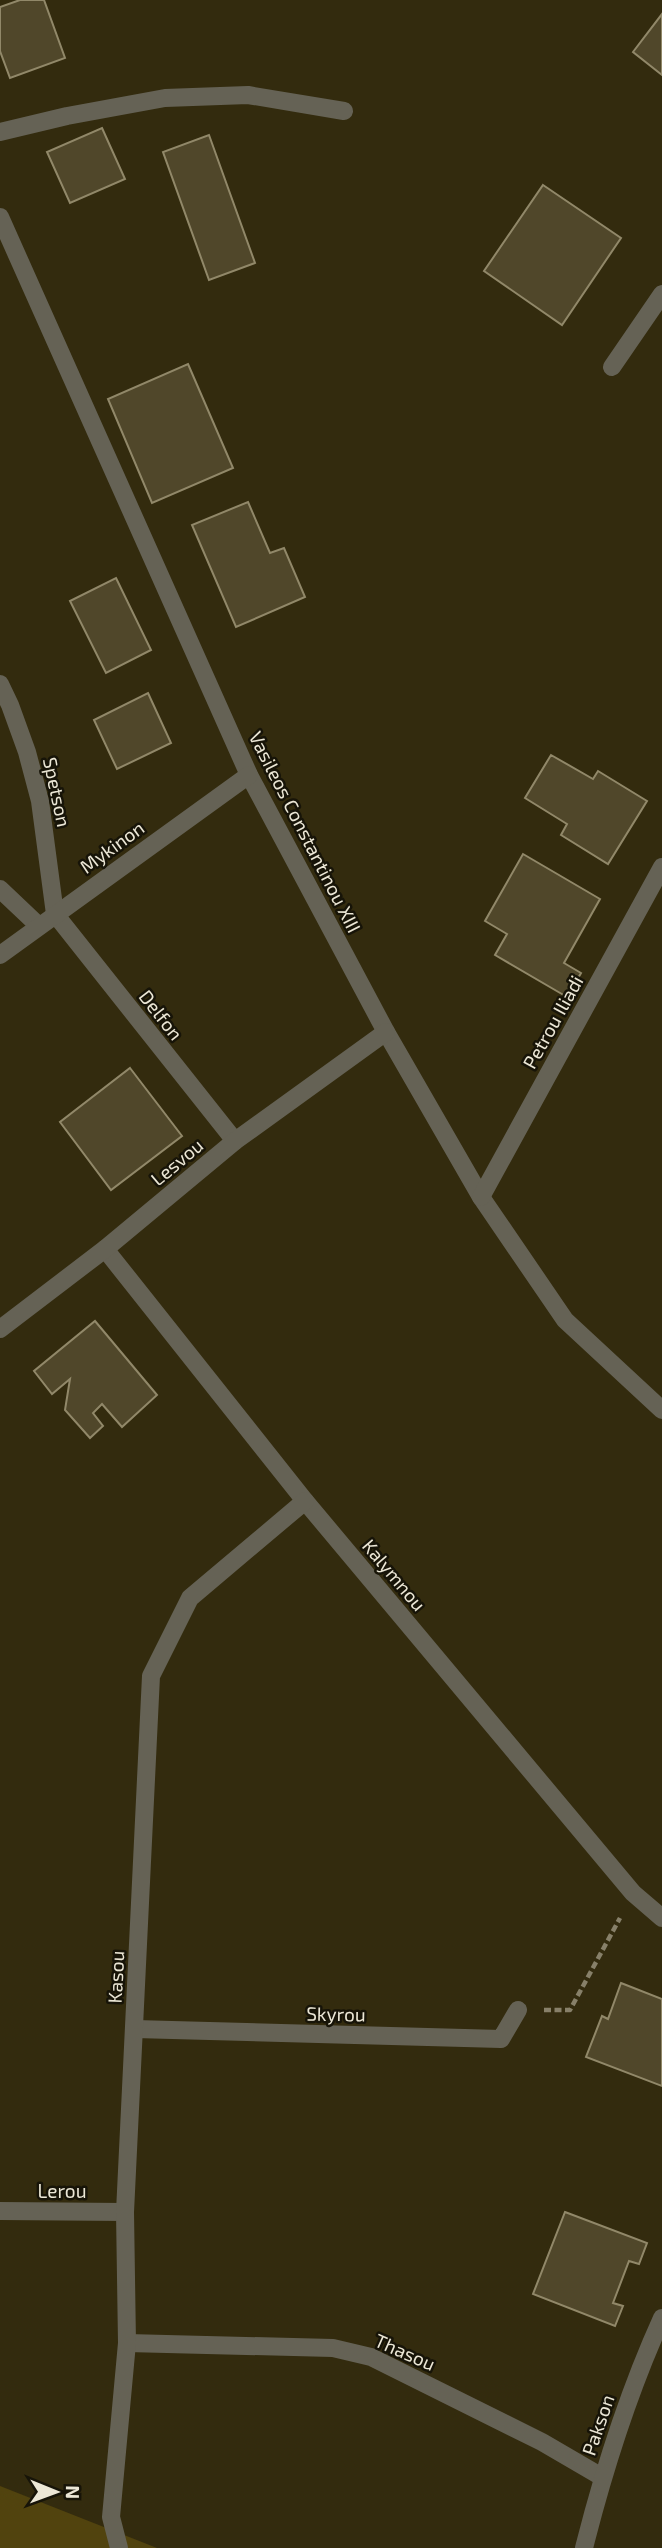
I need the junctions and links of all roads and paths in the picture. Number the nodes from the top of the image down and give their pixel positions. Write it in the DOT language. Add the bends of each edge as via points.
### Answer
graph roads {
  1 [pos="344,111"];
  2 [pos="0,132"];
  3 [pos="0,217"];
  4 [pos="662,294"];
  5 [pos="612,367"];
  6 [pos="0,684"];
  7 [pos="249,775"];
  8 [pos="662,867"];
  9 [pos="0,889"];
  10 [pos="55,914"];
  11 [pos="39,926"];
  12 [pos="0,955"];
  13 [pos="386,1032"];
  14 [pos="235,1142"];
  15 [pos="481,1197"];
  16 [pos="105,1249"];
  17 [pos="3,1320"];
  18 [pos="662,1410"];
  19 [pos="305,1501"];
  20 [pos="634,1893"];
  21 [pos="662,1918"];
  22 [pos="518,2010"];
  23 [pos="135,2029"];
  24 [pos="0,2211"];
  25 [pos="125,2212"];
  26 [pos="662,2319"];
  27 [pos="127,2343"];
  28 [pos="602,2477"];
  29 [pos="120,2548"];
  30 [pos="584,2548"];
  1 -- 2 [label="street" via="248,95 165,98"];
  3 -- 7 [label="street, Vasileos Constantinou XIII"];
  4 -- 5 [label="street"];
  6 -- 10 [label="street, Spetson" via="27,752 40,801"];
  7 -- 10 [label="street, Mykinon"];
  7 -- 13 [label="street, Vasileos Constantinou XIII"];
  8 -- 15 [label="street, Petrou Iliadi"];
  9 -- 11 [label="street"];
  10 -- 11 [label="street, Mykinon"];
  10 -- 14 [label="street, Delfon"];
  11 -- 12 [label="street, Mykinon"];
  13 -- 14 [label="street, Lesvou"];
  13 -- 15 [label="street, Vasileos Constantinou XIII"];
  14 -- 16 [label="street, Lesvou"];
  15 -- 18 [label="street, Vasileos Constantinou XIII" via="565,1320"];
  16 -- 17 [label="street, Lesvou"];
  16 -- 19 [label="street, Kalymnou"];
  19 -- 20 [label="street, Kalymnou"];
  19 -- 23 [label="street, Kasou" via="190,1598 151,1676"];
  20 -- 21 [label="street, Kalymnou"];
  20 -- 22 [label="path" via="570,2010"];
  22 -- 23 [label="street, Skyrou" via="501,2039"];
  23 -- 25 [label="street, Kasou"];
  24 -- 25 [label="street, Lerou"];
  25 -- 27 [label="street, Kasou"];
  26 -- 28 [label="street, Pakson" via="638,2371"];
  27 -- 28 [label="street, Thasou" via="333,2348 371,2357"];
  27 -- 29 [label="street, Kasou" via="111,2517"];
  28 -- 30 [label="street, Pakson"];
}
